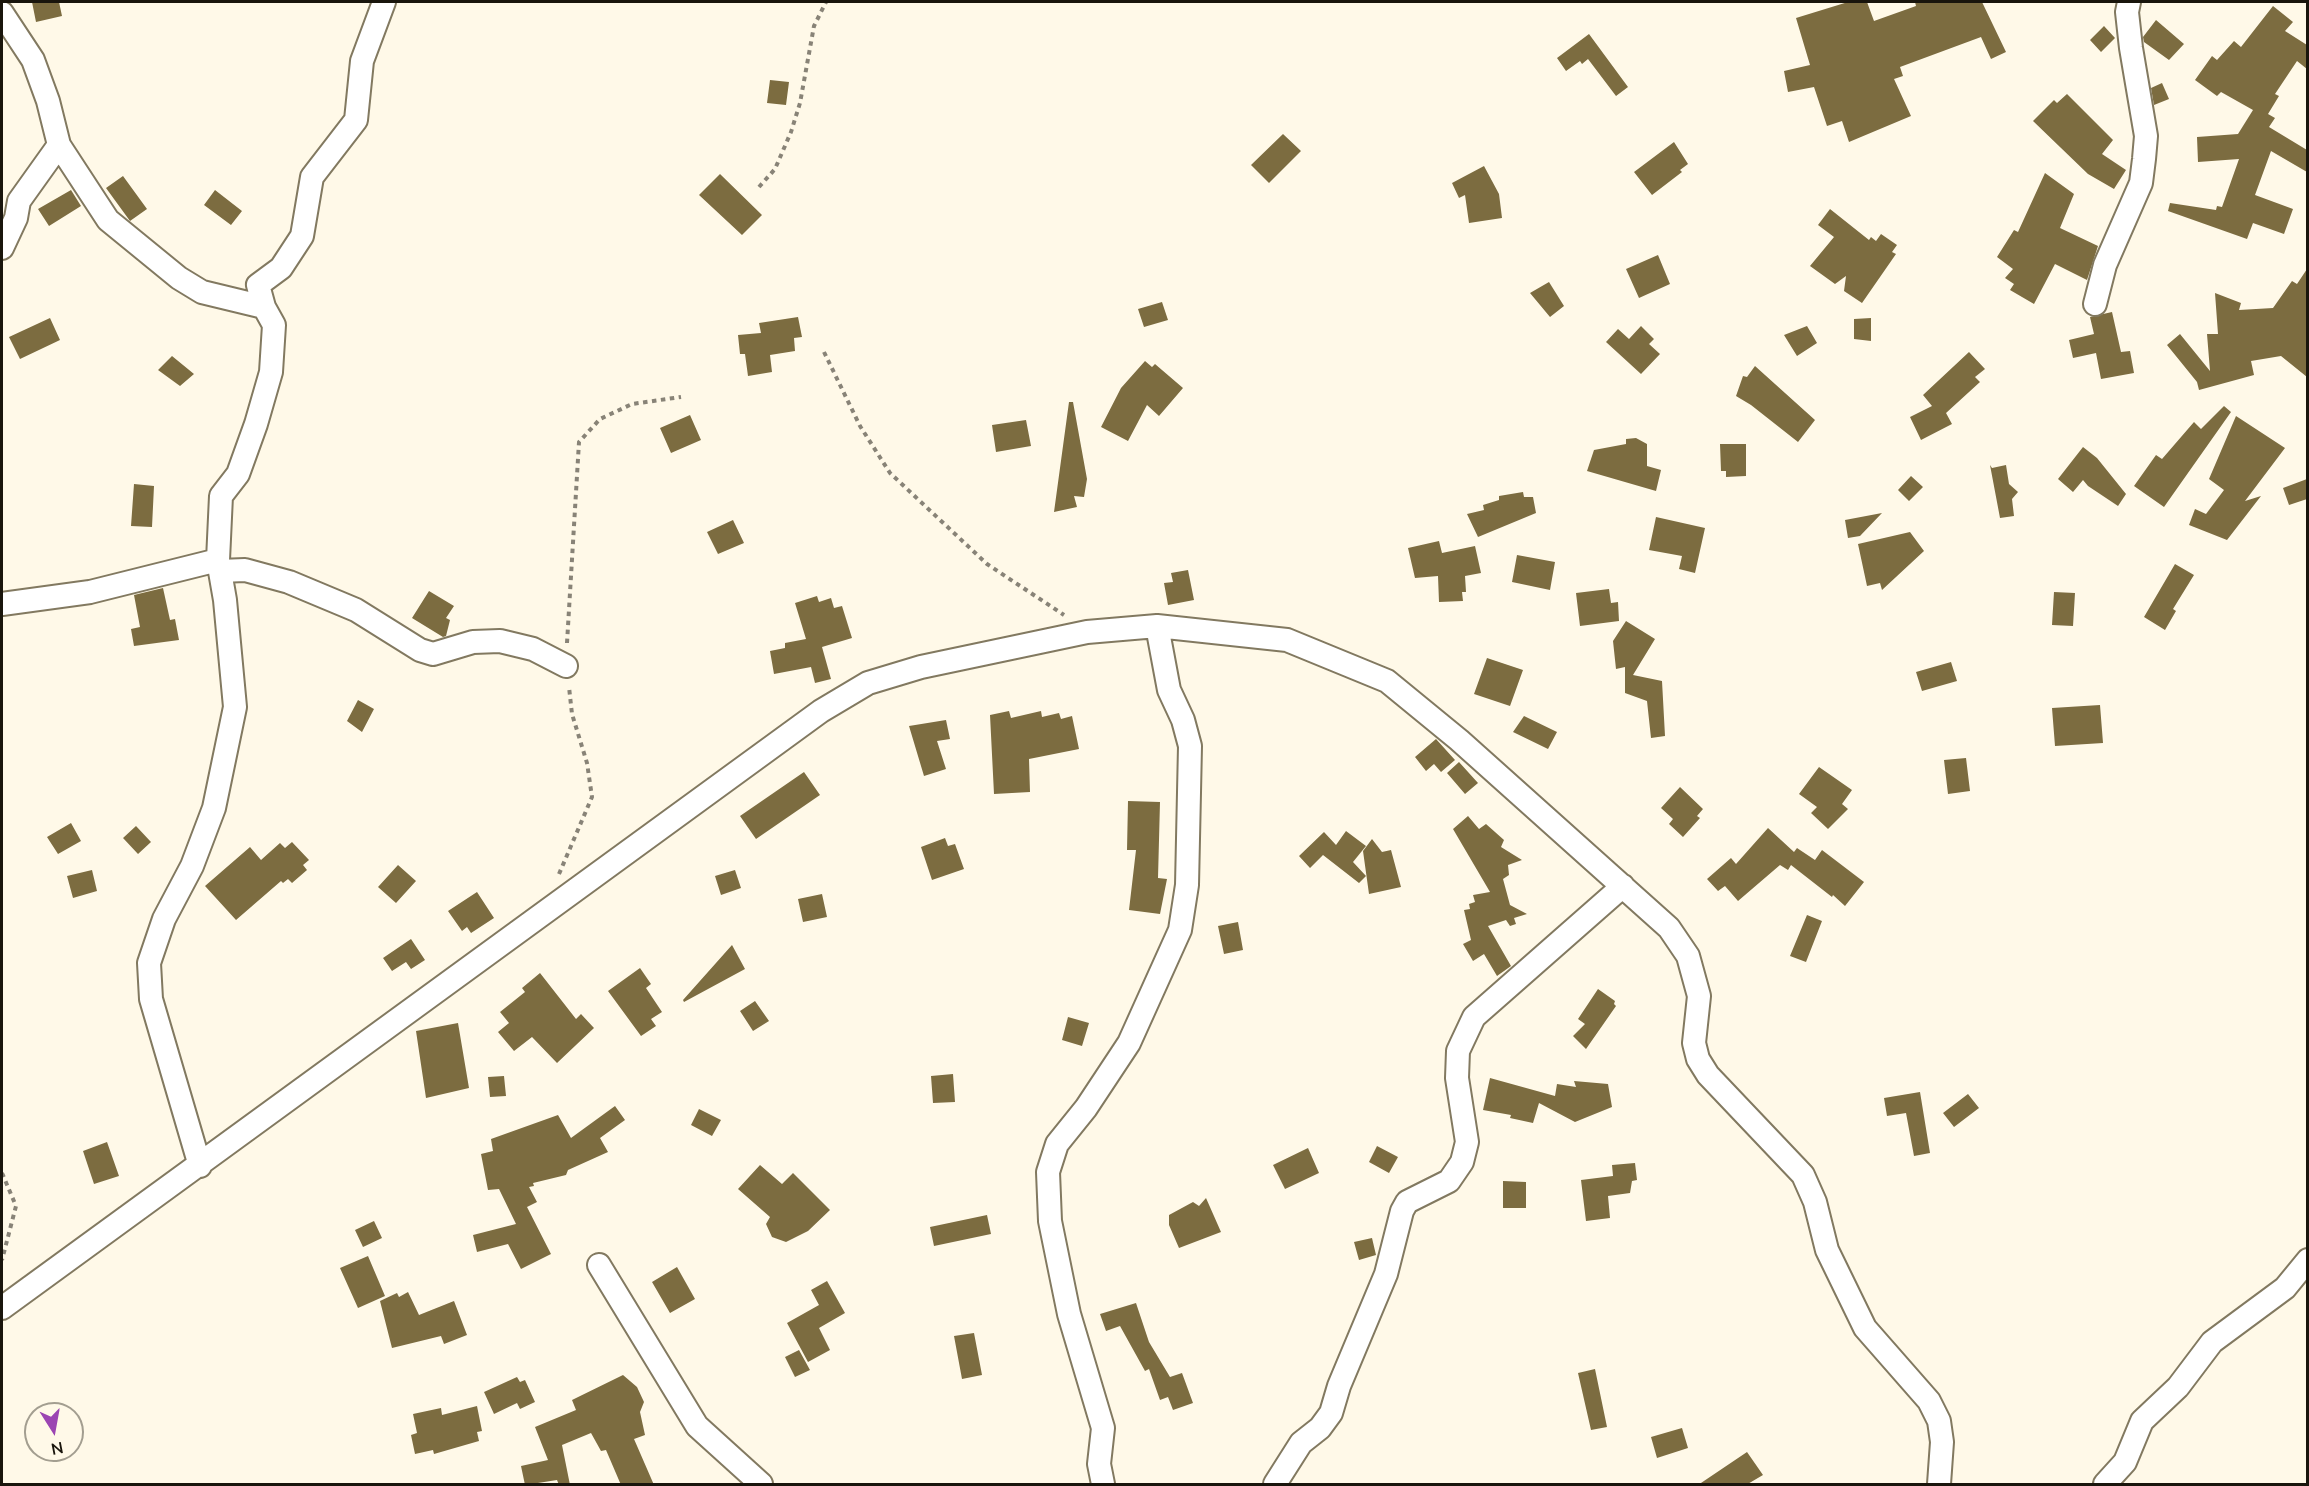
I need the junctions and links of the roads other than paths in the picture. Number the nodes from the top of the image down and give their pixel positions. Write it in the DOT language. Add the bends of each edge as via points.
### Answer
graph roads {
  1 [pos="384,2"];
  2 [pos="2129,2"];
  3 [pos="2,13"];
  4 [pos="59,145"];
  5 [pos="2,248"];
  6 [pos="2095,304"];
  7 [pos="264,307"];
  8 [pos="219,565"];
  9 [pos="2,604"];
  10 [pos="1157,626"];
  11 [pos="566,666"];
  12 [pos="1623,886"];
  13 [pos="200,1166"];
  14 [pos="2307,1260"];
  15 [pos="599,1265"];
  16 [pos="2,1308"];
  17 [pos="760,1485"];
  18 [pos="1104,1485"];
  19 [pos="1275,1485"];
  20 [pos="1939,1485"];
  21 [pos="2105,1485"];
  1 -- 7 [label="street" via="362,61 356,120 312,177 302,236 281,268 258,285"];
  2 -- 6 [label="street" via="2131,48 2146,136 2144,159 2141,183 2105,265"];
  3 -- 4 [label="street" via="33,60"];
  4 -- 5 [label="street" via="19,201"];
  4 -- 7 [label="street" via="108,220 179,278 202,292"];
  7 -- 8 [label="street" via="274,325 271,372 238,474 221,496"];
  8 -- 9 [label="street" via="90,592"];
  8 -- 11 [label="street" via="289,582 356,610 433,654 473,642 500,641 533,649"];
  8 -- 13 [label="street" via="235,707 214,808 192,866 164,919 149,963 151,999"];
  10 -- 12 [label="street" via="1287,640 1387,681"];
  10 -- 13 [label="street" via="1087,632 868,683 821,711"];
  10 -- 18 [label="street" via="1169,690 1191,746 1186,885 1180,930 1129,1043 1086,1108 1057,1143 1048,1172 1050,1221 1068,1314 1103,1428 1099,1464"];
  12 -- 19 [label="street" via="1474,1017 1458,1051 1457,1078 1467,1142 1462,1162 1449,1181 1407,1202 1386,1274 1338,1386 1331,1413 1301,1443"];
  12 -- 20 [label="street" via="1669,928 1688,956 1699,996 1694,1043 1698,1059 1708,1075 1803,1175 1827,1250 1865,1328 1929,1401 1939,1420 1942,1442"];
  13 -- 16 [label="street"];
  14 -- 21 [label="street" via="2285,1288 2212,1342 2178,1387 2142,1421 2125,1462"];
  15 -- 17 [label="street" via="697,1426"];
}
